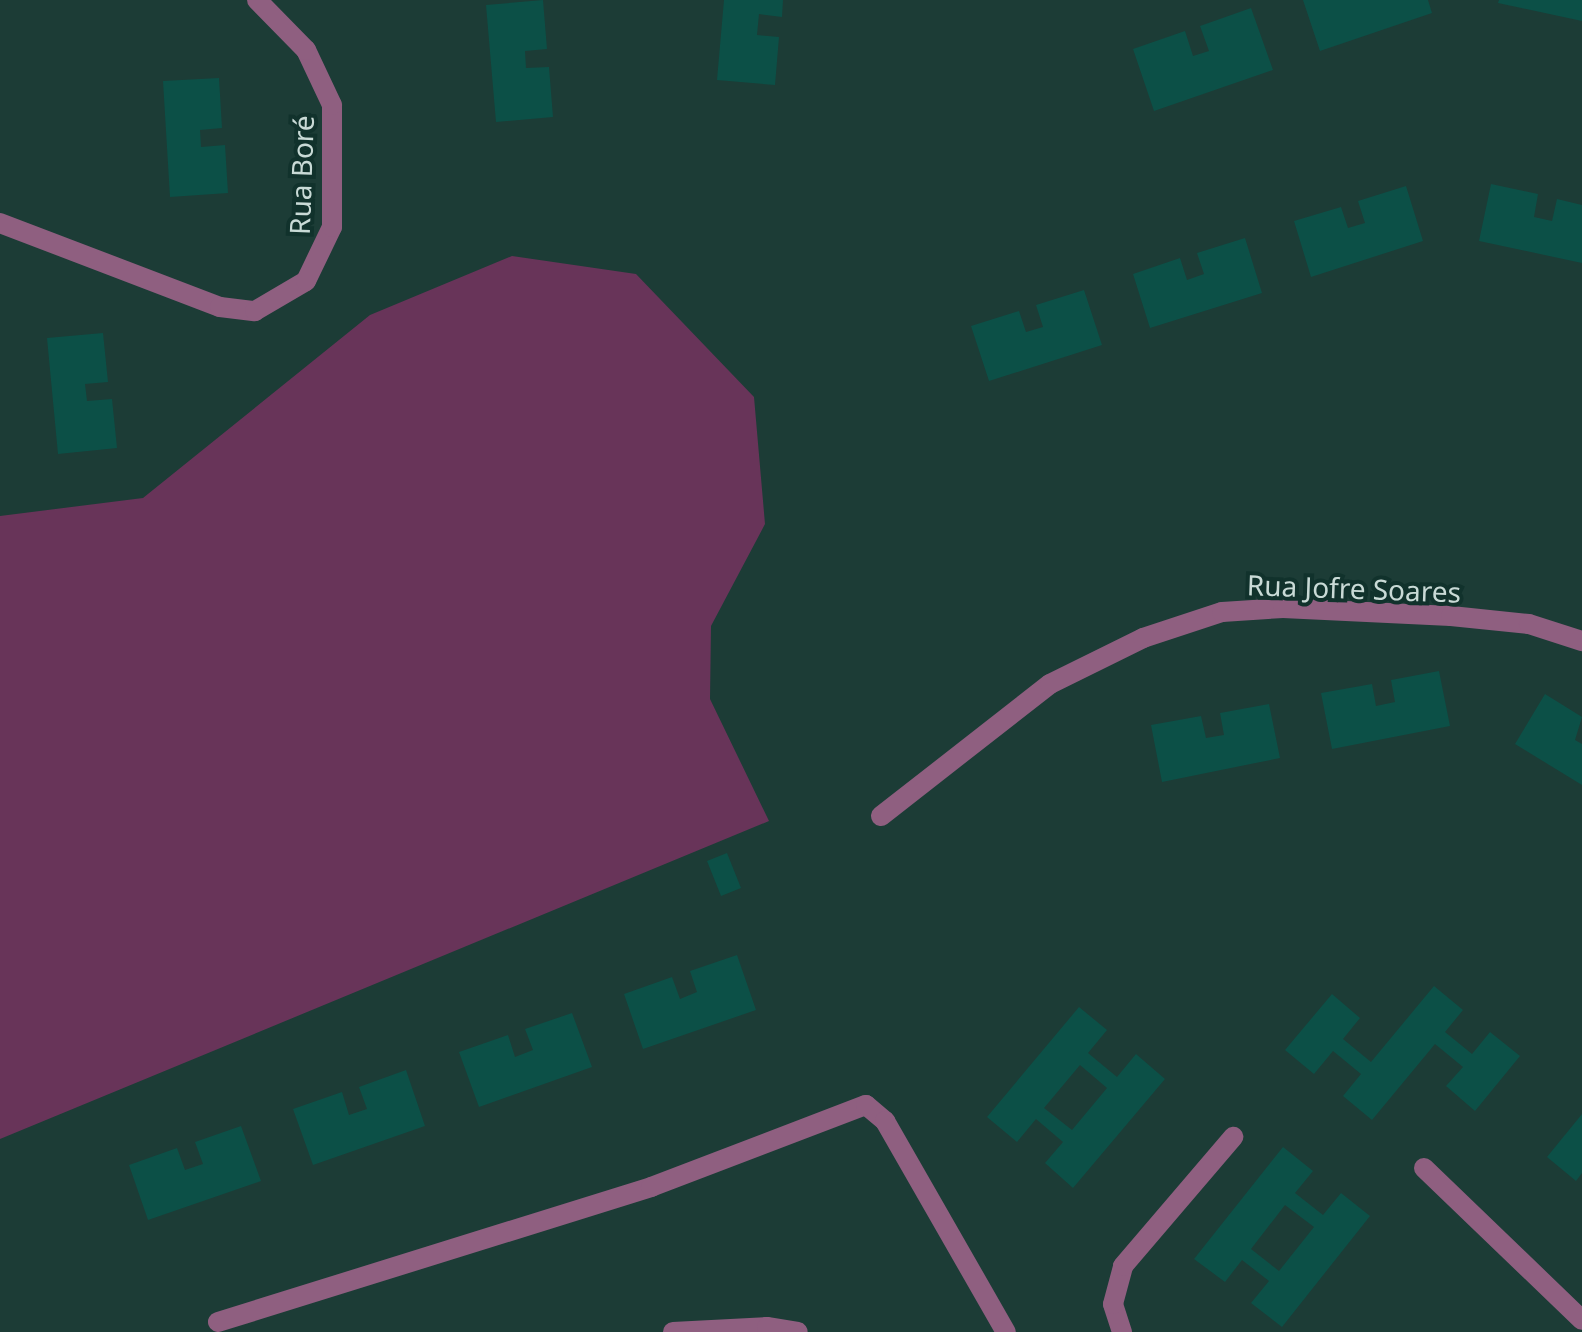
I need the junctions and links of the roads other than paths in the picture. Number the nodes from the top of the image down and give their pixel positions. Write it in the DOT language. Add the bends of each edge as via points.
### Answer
graph roads {
  1 [pos="257,0"];
  2 [pos="0,223"];
  3 [pos="1582,641"];
  4 [pos="881,816"];
  5 [pos="1232,1137"];
  6 [pos="1424,1168"];
  7 [pos="1582,1320"];
  8 [pos="218,1322"];
  9 [pos="673,1332"];
  10 [pos="798,1332"];
  11 [pos="1006,1332"];
  12 [pos="1122,1332"];
  1 -- 2 [label="street, Rua Boré" via="306,50 332,104 332,227 306,282 256,312 220,307"];
  3 -- 4 [label="street, Rua Jofre Soares" via="1529,624 1450,616 1283,608 1222,612 1143,638 1050,684"];
  5 -- 12 [label="street" via="1123,1266 1113,1304"];
  6 -- 7 [label="street"];
  8 -- 11 [label="street" via="651,1188 866,1105 885,1121"];
  9 -- 10 [label="street" via="767,1326"];
}
